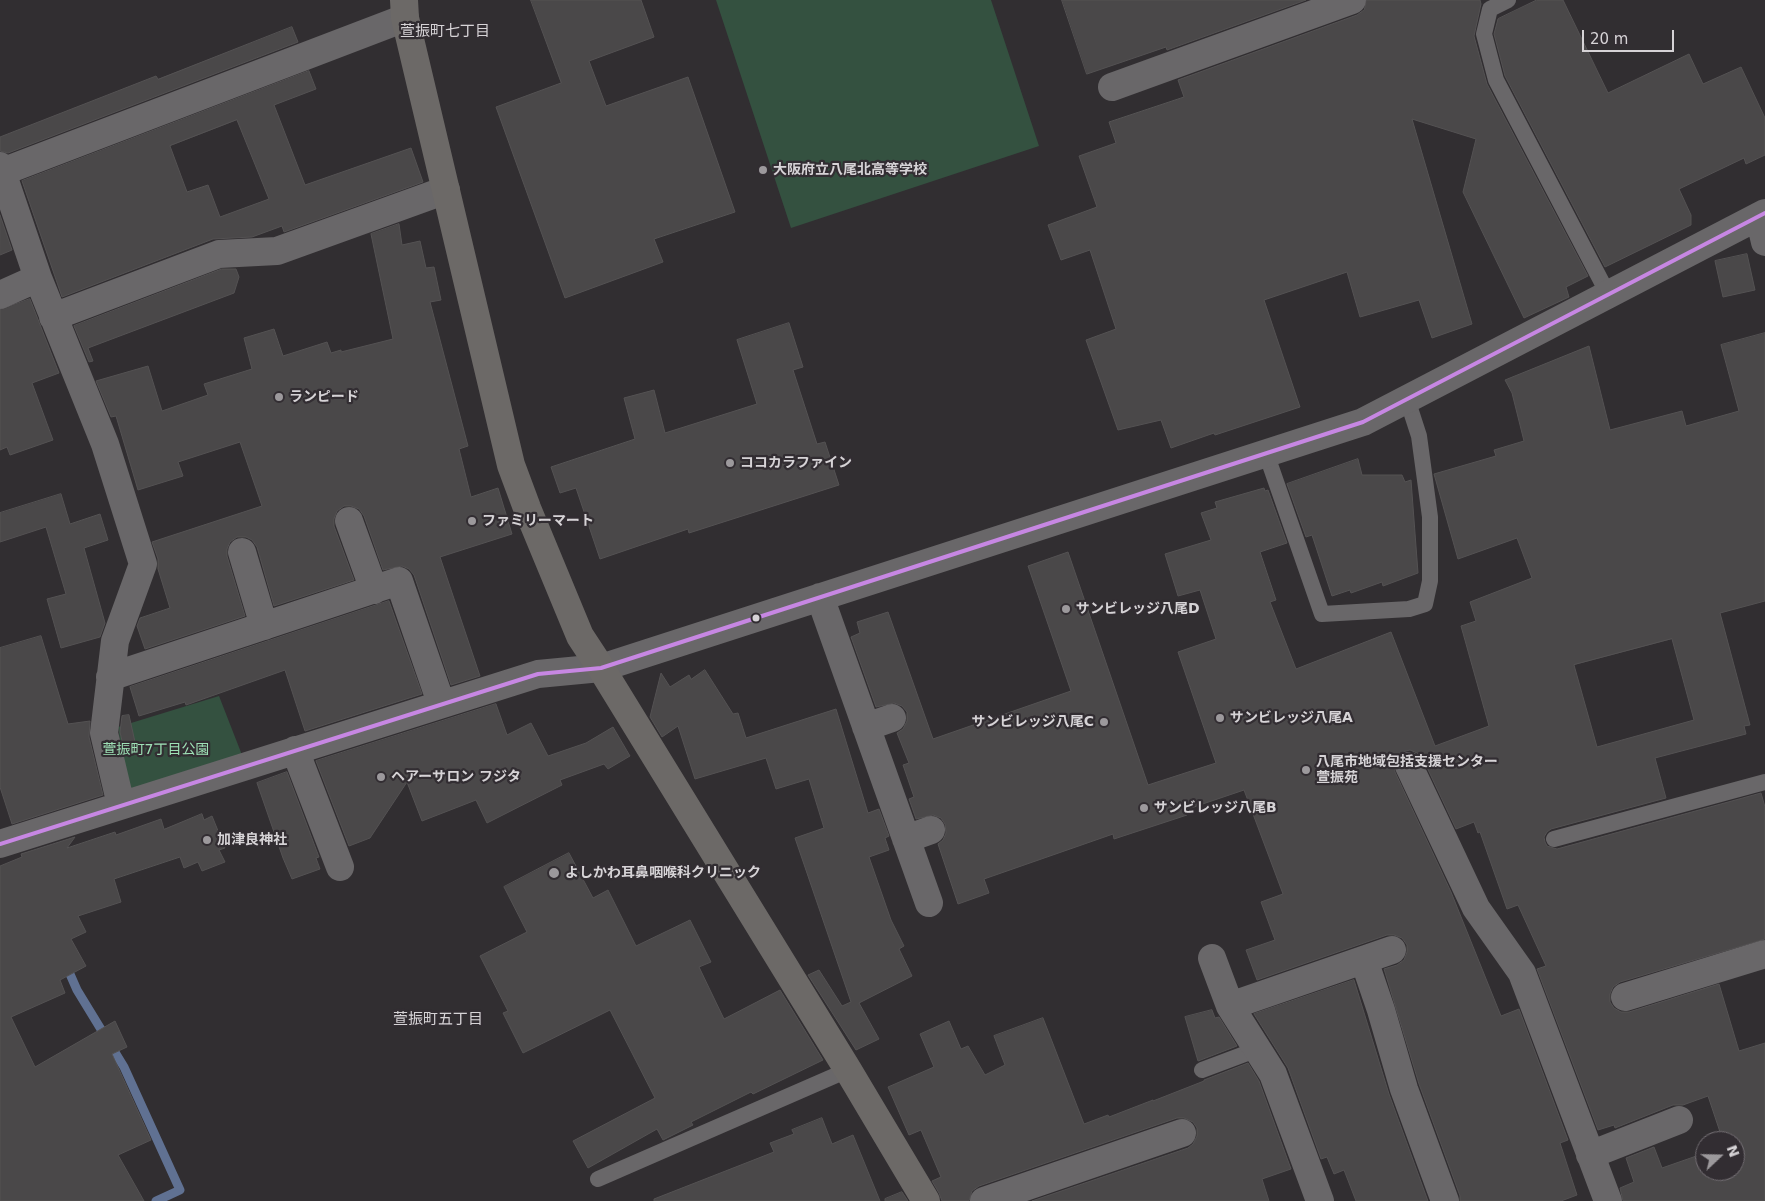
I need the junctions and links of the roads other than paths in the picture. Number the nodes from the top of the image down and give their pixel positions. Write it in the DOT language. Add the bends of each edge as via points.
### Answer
graph roads {
  1 [pos="1352,0"];
  2 [pos="1508,0"];
  3 [pos="404,9"];
  4 [pos="1112,87"];
  5 [pos="1,169"];
  6 [pos="446,190"];
  7 [pos="1763,224"];
  8 [pos="38,278"];
  9 [pos="1608,294"];
  10 [pos="0,295"];
  11 [pos="53,317"];
  12 [pos="1407,399"];
  13 [pos="1266,453"];
  14 [pos="349,521"];
  15 [pos="242,552"];
  16 [pos="374,590"];
  17 [pos="820,597"];
  18 [pos="264,626"];
  19 [pos="601,668"];
  20 [pos="110,677"];
  21 [pos="442,703"];
  22 [pos="892,718"];
  23 [pos="866,727"];
  24 [pos="295,750"];
  25 [pos="1408,766"];
  26 [pos="1765,782"];
  27 [pos="121,805"];
  28 [pos="1554,839"];
  29 [pos="6,842"];
  30 [pos="340,867"];
  31 [pos="929,903"];
  32 [pos="1392,950"];
  33 [pos="1765,954"];
  34 [pos="1212,958"];
  35 [pos="1364,960"];
  36 [pos="1624,997"];
  37 [pos="1230,1006"];
  38 [pos="1258,1049"];
  39 [pos="848,1070"];
  40 [pos="1202,1070"];
  41 [pos="1679,1120"];
  42 [pos="1182,1133"];
  43 [pos="1590,1154"];
  44 [pos="598,1180"];
  45 [pos="926,1201"];
  46 [pos="984,1201"];
  47 [pos="1320,1201"];
  48 [pos="1445,1201"];
  49 [pos="1608,1201"];
  1 -- 4 [label="street"];
  2 -- 9 [label="lane" via="1490,9 1484,34 1496,80"];
  3 -- 5 [label="street"];
  3 -- 6 [label="street"];
  5 -- 8 [label="street"];
  6 -- 11 [label="street" via="277,252 219,254"];
  6 -- 19 [label="street" via="511,465 580,636"];
  7 -- 9 [label="street"];
  8 -- 10 [label="street"];
  8 -- 11 [label="street"];
  9 -- 12 [label="street"];
  11 -- 20 [label="street" via="105,444 143,564 115,641"];
  12 -- 13 [label="street" via="1362,422"];
  12 -- 13 [label="lane" via="1419,436 1430,518 1430,581 1425,604 1410,609 1322,614"];
  13 -- 17 [label="street"];
  14 -- 16 [label="street"];
  15 -- 18 [label="street"];
  16 -- 18 [label="street"];
  16 -- 21 [label="street" via="399,581"];
  17 -- 19 [label="street"];
  17 -- 23 [label="street"];
  18 -- 20 [label="street"];
  19 -- 21 [label="street" via="538,674"];
  19 -- 39 [label="street"];
  20 -- 27 [label="street" via="104,733"];
  21 -- 24 [label="street"];
  22 -- 23 [label="street"];
  23 -- 31 [label="street" via="918,835"];
  24 -- 27 [label="street"];
  24 -- 30 [label="street"];
  25 -- 43 [label="street" via="1476,908 1522,972"];
  26 -- 28 [label="lane"];
  27 -- 29 [label="street"];
  32 -- 35 [label="street"];
  33 -- 36 [label="street"];
  34 -- 37 [label="street"];
  35 -- 37 [label="street"];
  35 -- 48 [label="street" via="1404,1089"];
  37 -- 38 [label="street"];
  38 -- 40 [label="lane"];
  38 -- 47 [label="street" via="1273,1074"];
  39 -- 44 [label="lane"];
  39 -- 45 [label="street"];
  41 -- 43 [label="street"];
  42 -- 46 [label="street"];
  43 -- 49 [label="street"];
}
